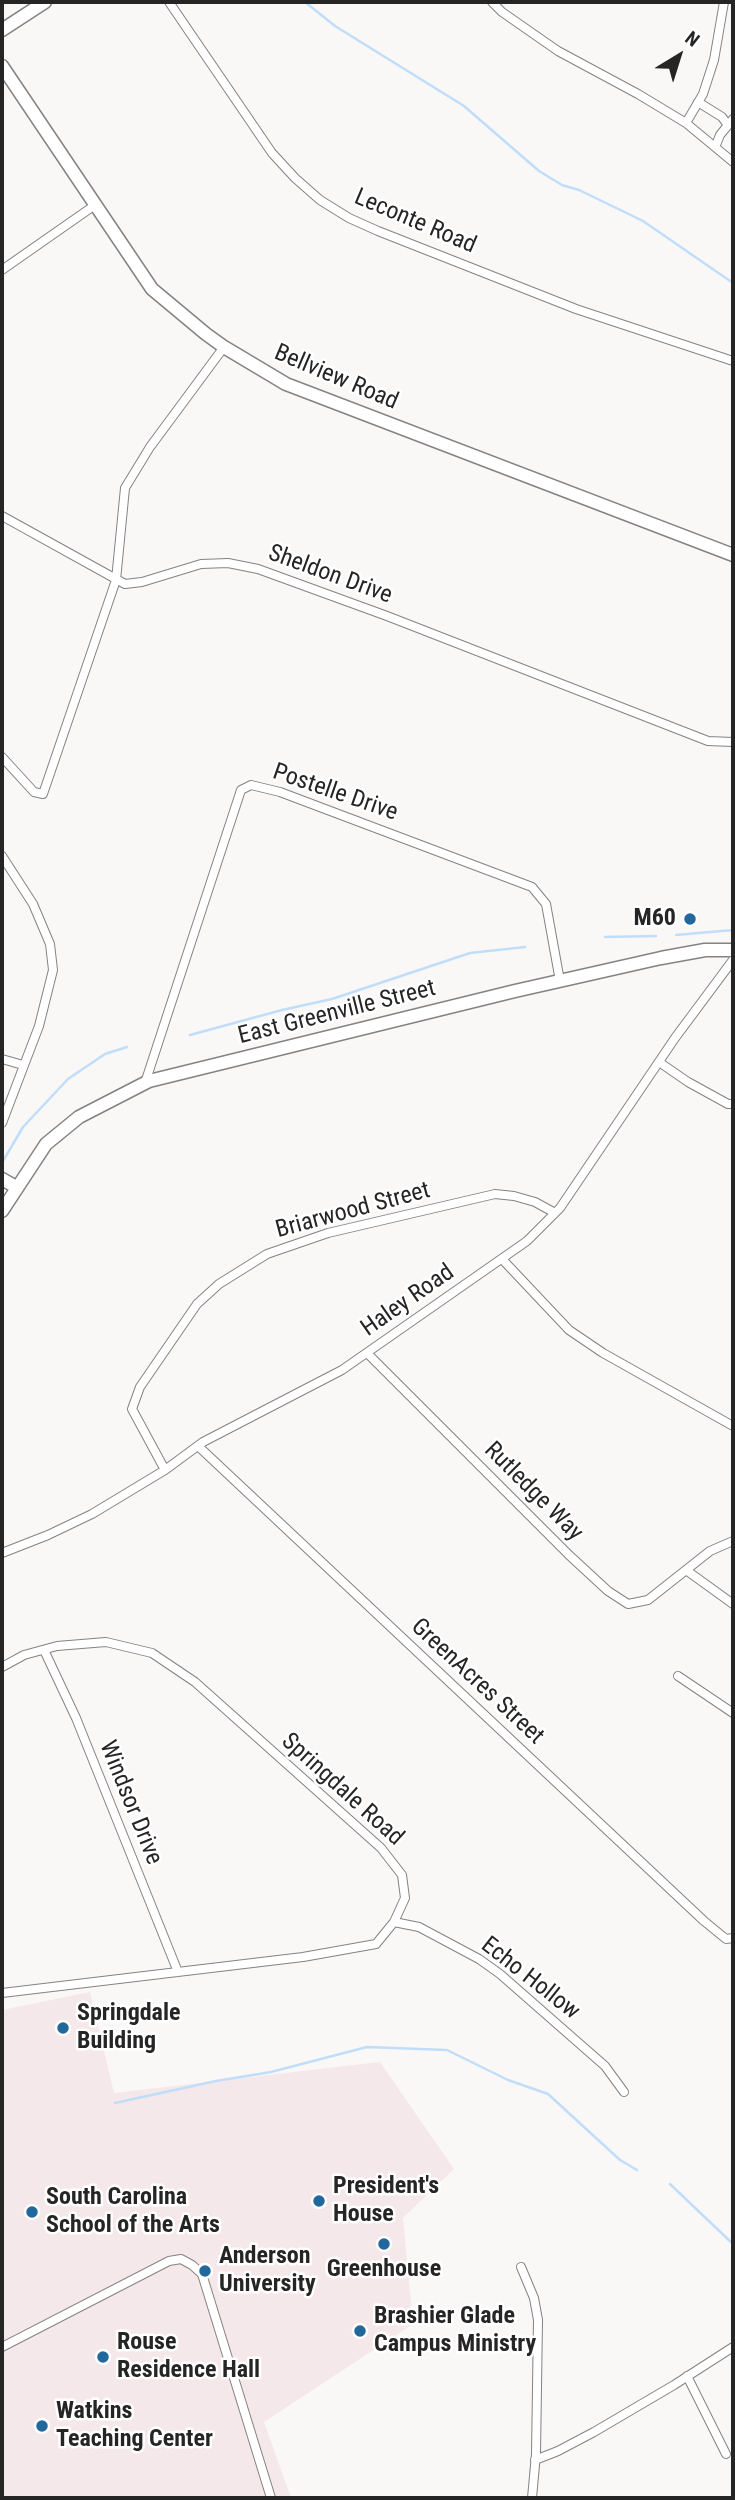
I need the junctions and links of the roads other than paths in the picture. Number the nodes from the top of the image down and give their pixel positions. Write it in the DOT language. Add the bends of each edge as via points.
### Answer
graph roads {
  1 [pos="45,2"];
  2 [pos="169,2"];
  3 [pos="492,2"];
  4 [pos="724,2"];
  5 [pos="2,30"];
  6 [pos="2,66"];
  7 [pos="698,102"];
  8 [pos="730,122"];
  9 [pos="686,123"];
  10 [pos="716,145"];
  11 [pos="733,162"];
  12 [pos="95,205"];
  13 [pos="2,270"];
  14 [pos="224,347"];
  15 [pos="733,362"];
  16 [pos="2,516"];
  17 [pos="733,555"];
  18 [pos="116,580"];
  19 [pos="733,742"];
  20 [pos="2,757"];
  21 [pos="2,856"];
  22 [pos="733,950"];
  23 [pos="733,960"];
  24 [pos="560,981"];
  25 [pos="2,1059"];
  26 [pos="659,1062"];
  27 [pos="23,1065"];
  28 [pos="145,1083"];
  29 [pos="733,1104"];
  30 [pos="2,1124"];
  31 [pos="2,1179"];
  32 [pos="16,1187"];
  33 [pos="2,1211"];
  34 [pos="555,1213"];
  35 [pos="502,1259"];
  36 [pos="367,1353"];
  37 [pos="733,1426"];
  38 [pos="198,1446"];
  39 [pos="165,1470"];
  40 [pos="733,1541"];
  41 [pos="2,1553"];
  42 [pos="686,1570"];
  43 [pos="733,1604"];
  44 [pos="44,1650"];
  45 [pos="2,1667"];
  46 [pos="678,1676"];
  47 [pos="733,1713"];
  48 [pos="394,1922"];
  49 [pos="733,1938"];
  50 [pos="178,1972"];
  51 [pos="2,1993"];
  52 [pos="624,2092"];
  53 [pos="522,2267"];
  54 [pos="2,2347"];
  55 [pos="733,2347"];
  56 [pos="687,2376"];
  57 [pos="726,2454"];
  58 [pos="536,2460"];
  59 [pos="271,2498"];
  60 [pos="532,2498"];
  1 -- 5 [label="street"];
  2 -- 15 [label="street, Leconte Road" via="272,153 330,206 378,231 576,309"];
  3 -- 9 [label="street" via="558,51"];
  4 -- 7 [label="street" via="714,60"];
  6 -- 12 [label="street, Bellview Road"];
  7 -- 8 [label="street"];
  7 -- 9 [label="street"];
  8 -- 10 [label="street"];
  9 -- 10 [label="street"];
  10 -- 11 [label="street"];
  12 -- 13 [label="street"];
  12 -- 14 [label="street, Bellview Road" via="152,289"];
  14 -- 17 [label="street, Bellview Road" via="286,384"];
  14 -- 18 [label="street" via="125,488"];
  16 -- 18 [label="street"];
  18 -- 19 [label="street, Sheldon Drive" via="142,582 201,564 258,569 708,741"];
  18 -- 20 [label="street" via="45,791 34,792"];
  21 -- 27 [label="street" via="33,904 50,944 53,970 39,1026"];
  22 -- 24 [label="street, East Greenville Street" via="705,950"];
  23 -- 26 [label="street, Haley Road"];
  24 -- 28 [label="street, East Greenville Street"];
  24 -- 28 [label="street, Postelle Drive" via="546,904 532,887 251,785 241,790"];
  25 -- 27 [label="street"];
  26 -- 29 [label="street"];
  26 -- 34 [label="street, Haley Road"];
  27 -- 30 [label="street"];
  28 -- 32 [label="street, East Greenville Street" via="79,1118 46,1143"];
  31 -- 32 [label="street"];
  32 -- 33 [label="street, East Greenville Street"];
  34 -- 35 [label="street, Haley Road"];
  34 -- 39 [label="street, Briarwood Street" via="535,1202 495,1194 328,1233 267,1254 219,1284 197,1304 140,1387 132,1409"];
  35 -- 36 [label="street, Haley Road"];
  35 -- 37 [label="street" via="569,1330"];
  36 -- 38 [label="street, Haley Road"];
  36 -- 42 [label="street, Rutledge Way" via="608,1591 628,1604 648,1600"];
  38 -- 39 [label="street, Haley Road"];
  38 -- 49 [label="street, GreenAcres Street" via="704,1920 726,1939"];
  39 -- 41 [label="street, Haley Road" via="92,1514"];
  40 -- 42 [label="street, Rutledge Way" via="709,1551"];
  42 -- 43 [label="street"];
  44 -- 45 [label="street, Springdale Road"];
  44 -- 48 [label="street, Springdale Road" via="106,1642 152,1653 195,1682 392,1860 402,1875 405,1898"];
  44 -- 50 [label="street, Windsor Drive" via="76,1717"];
  46 -- 47 [label="street"];
  48 -- 50 [label="street, Springdale Road" via="376,1944"];
  48 -- 52 [label="street, Echo Hollow" via="419,1927 500,1974 605,2066"];
  50 -- 51 [label="street, Springdale Road"];
  53 -- 58 [label="street" via="538,2320"];
  54 -- 59 [label="street" via="169,2261 181,2259 192,2265 202,2274"];
  55 -- 56 [label="street"];
  56 -- 57 [label="street"];
  56 -- 58 [label="street" via="594,2432"];
  58 -- 60 [label="street"];
}
